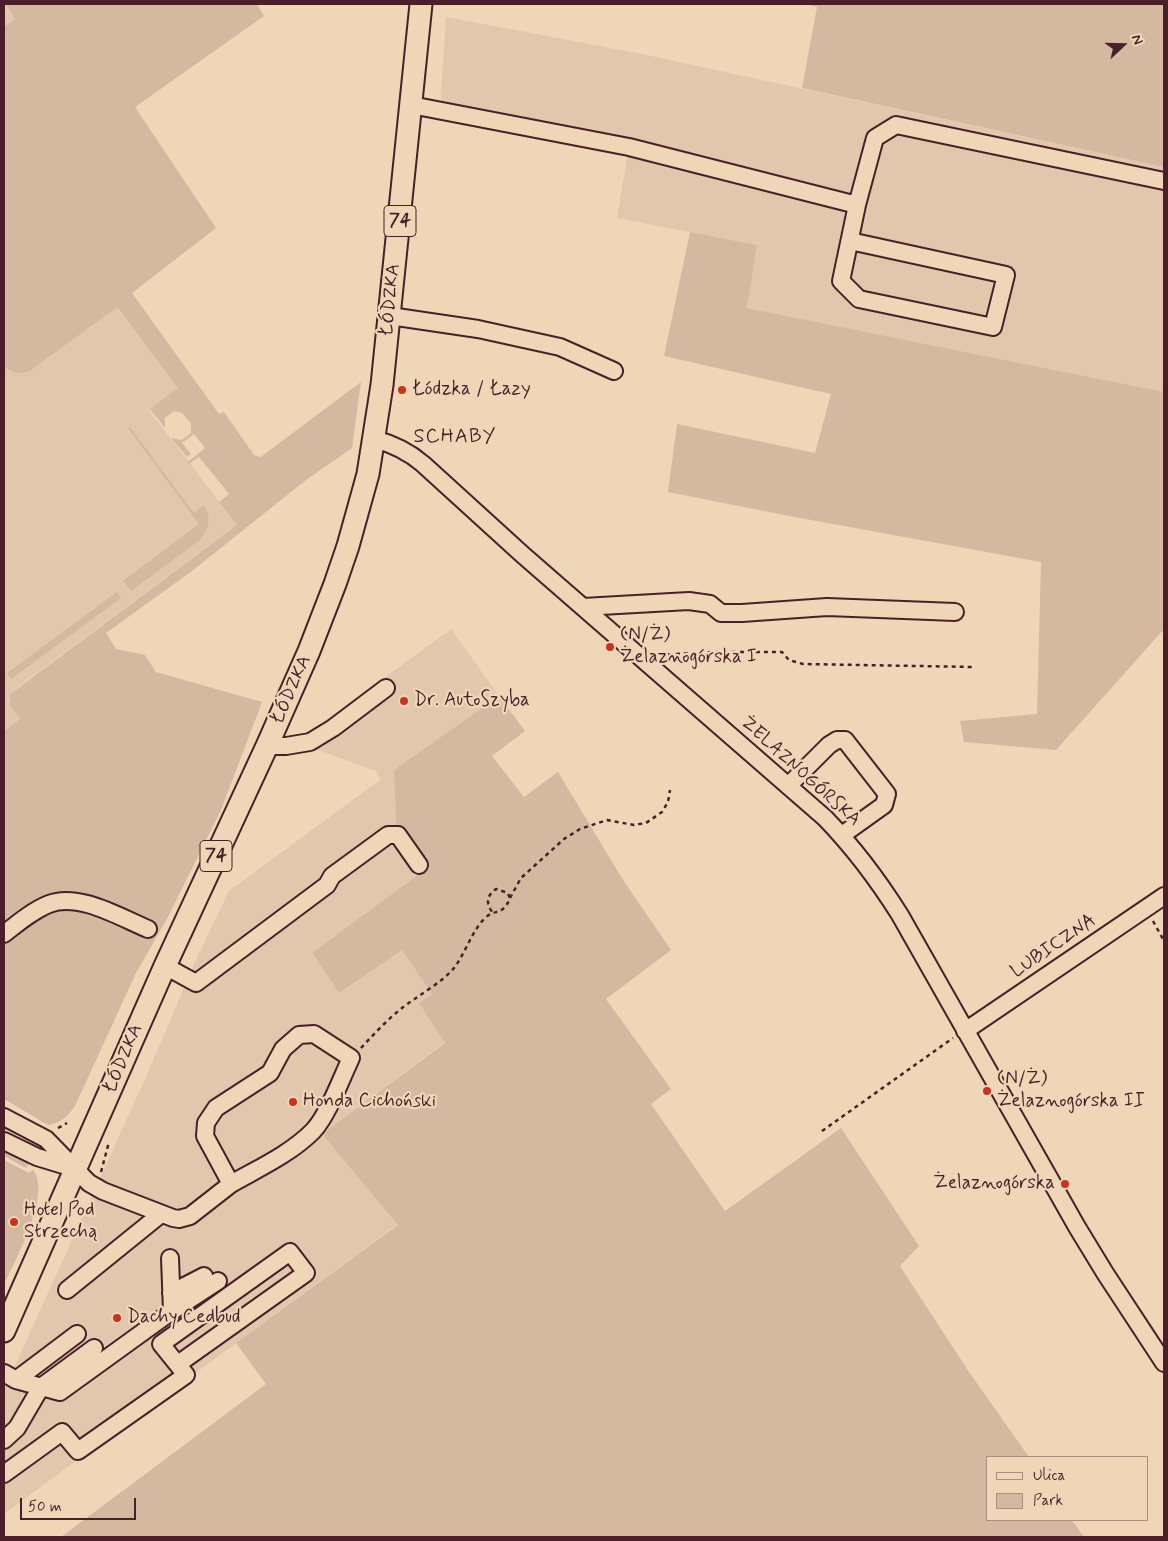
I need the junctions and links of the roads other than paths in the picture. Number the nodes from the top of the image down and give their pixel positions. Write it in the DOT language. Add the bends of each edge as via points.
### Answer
graph roads {
  1 [pos="421,4"];
  2 [pos="411,105"];
  3 [pos="1164,182"];
  4 [pos="857,205"];
  5 [pos="850,241"];
  6 [pos="390,316"];
  7 [pos="614,371"];
  8 [pos="374,438"];
  9 [pos="582,607"];
  10 [pos="955,612"];
  11 [pos="386,688"];
  12 [pos="267,746"];
  13 [pos="788,786"];
  14 [pos="842,835"];
  15 [pos="419,865"];
  16 [pos="1164,896"];
  17 [pos="148,929"];
  18 [pos="4,934"];
  19 [pos="164,966"];
  20 [pos="965,1031"];
  21 [pos="4,1117"];
  22 [pos="4,1141"];
  23 [pos="76,1169"];
  24 [pos="231,1184"];
  25 [pos="161,1214"];
  26 [pos="170,1258"];
  27 [pos="67,1290"];
  28 [pos="172,1293"];
  29 [pos="172,1311"];
  30 [pos="4,1331"];
  31 [pos="77,1334"];
  32 [pos="94,1348"];
  33 [pos="1164,1363"];
  34 [pos="178,1364"];
  35 [pos="10,1376"];
  36 [pos="41,1387"];
  37 [pos="4,1440"];
  38 [pos="4,1474"];
  1 -- 2 [label="main road, ŁÓDZKA / 74"];
  2 -- 4 [label="street" via="629,147"];
  2 -- 6 [label="main road, ŁÓDZKA / 74"];
  3 -- 4 [label="street" via="896,125 875,138"];
  4 -- 5 [label="street"];
  5 -- 5 [label="street" via="842,281 859,299 993,328 1006,275"];
  6 -- 7 [label="street" via="478,329 560,347"];
  6 -- 8 [label="main road, ŁÓDZKA / 74"];
  8 -- 9 [label="street, ŻELAZNOGÓRSKA" via="410,453"];
  8 -- 12 [label="main road, ŁÓDZKA / 74" via="368,474 335,584"];
  9 -- 10 [label="street" via="689,601 710,604 720,613 742,614 827,607"];
  9 -- 13 [label="street, ŻELAZNOGÓRSKA"];
  11 -- 12 [label="street" via="310,742"];
  12 -- 19 [label="main road, ŁÓDZKA / 74"];
  13 -- 14 [label="street, ŻELAZNOGÓRSKA"];
  13 -- 14 [label="street" via="829,745 845,740 887,794 884,805"];
  14 -- 20 [label="street, ŻELAZNOGÓRSKA" via="895,907"];
  15 -- 19 [label="street" via="398,835 388,835 196,984"];
  16 -- 20 [label="street, LUBICZNA"];
  17 -- 18 [label="street" via="71,900 51,903"];
  19 -- 23 [label="main road, ŁÓDZKA / 74"];
  20 -- 33 [label="street, ŻELAZNOGÓRSKA" via="1082,1235"];
  21 -- 23 [label="street" via="46,1139"];
  22 -- 23 [label="street" via="37,1157"];
  23 -- 25 [label="street" via="89,1183 103,1191"];
  23 -- 30 [label="main road, ŁÓDZKA / 74"];
  24 -- 24 [label="street" via="205,1136 206,1123 216,1108 270,1073 283,1049 299,1035 314,1034 351,1058 322,1119 313,1130 280,1157"];
  24 -- 25 [label="street" via="190,1216 178,1219"];
  25 -- 27 [label="street"];
  26 -- 28 [label="street"];
  28 -- 29 [label="street"];
  28 -- 29 [label="street" via="211,1278"];
  29 -- 36 [label="street" via="60,1392"];
  31 -- 35 [label="street"];
  32 -- 36 [label="street"];
  34 -- 34 [label="street" via="162,1344 290,1252 306,1273"];
  34 -- 38 [label="street" via="186,1375 78,1451 62,1432"];
  35 -- 36 [label="street"];
  36 -- 37 [label="street" via="17,1428"];
}
